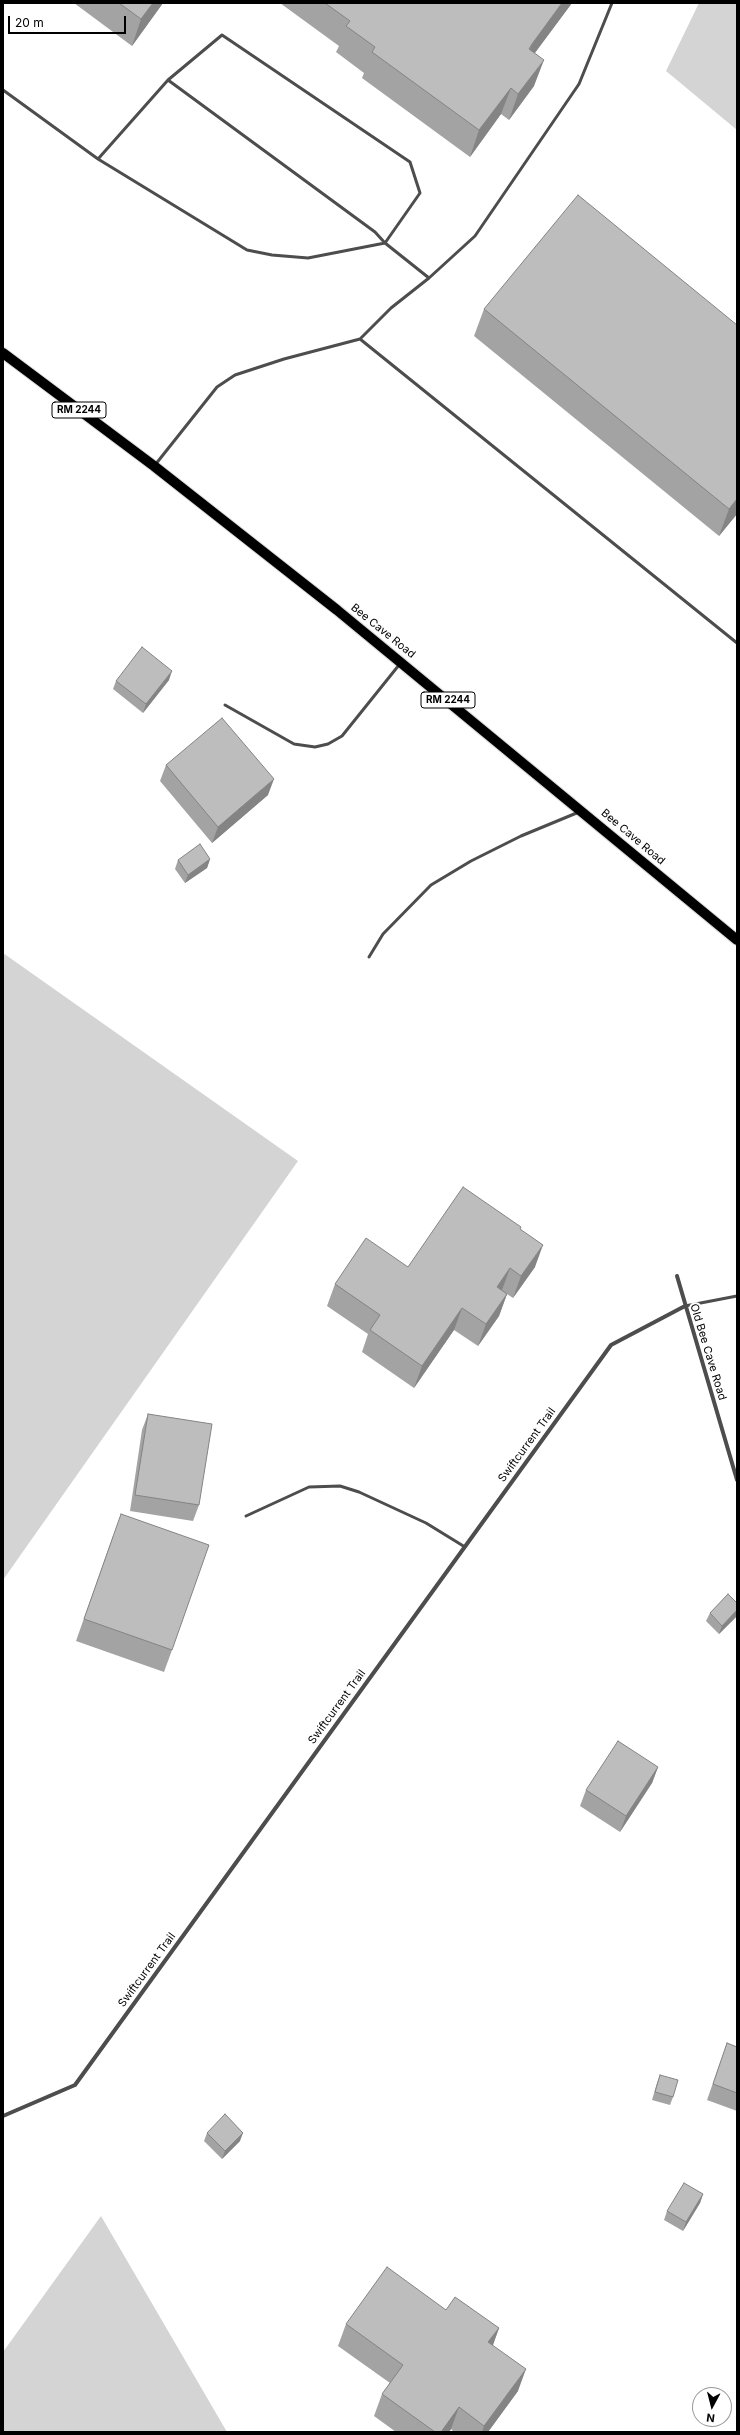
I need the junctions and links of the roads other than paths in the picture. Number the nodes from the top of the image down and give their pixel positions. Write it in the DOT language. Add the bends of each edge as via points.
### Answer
graph roads {
  1 [pos="612,3"];
  2 [pos="168,80"];
  3 [pos="3,90"];
  4 [pos="98,159"];
  5 [pos="385,243"];
  6 [pos="429,278"];
  7 [pos="360,339"];
  8 [pos="3,353"];
  9 [pos="154,466"];
  10 [pos="737,643"];
  11 [pos="402,662"];
  12 [pos="225,706"];
  13 [pos="583,811"];
  14 [pos="737,940"];
  15 [pos="369,957"];
  16 [pos="677,1276"];
  17 [pos="737,1296"];
  18 [pos="685,1306"];
  19 [pos="737,1480"];
  20 [pos="246,1516"];
  21 [pos="465,1547"];
  22 [pos="3,2116"];
  1 -- 6 [label="lane" via="579,84 475,236"];
  2 -- 4 [label="lane"];
  2 -- 5 [label="lane" via="374,232"];
  2 -- 5 [label="lane" via="222,35 410,162 420,193"];
  3 -- 4 [label="lane"];
  4 -- 5 [label="lane" via="247,250 308,258"];
  5 -- 6 [label="lane"];
  6 -- 7 [label="lane" via="391,308"];
  7 -- 9 [label="lane" via="284,359 229,379 206,398"];
  7 -- 10 [label="lane"];
  8 -- 9 [label="main road, Bee Cave Road / RM 2244"];
  9 -- 11 [label="main road, Bee Cave Road / RM 2244"];
  11 -- 12 [label="lane" via="342,736 328,744 315,747 294,744"];
  11 -- 13 [label="main road, Bee Cave Road / RM 2244"];
  13 -- 14 [label="main road, Bee Cave Road / RM 2244"];
  13 -- 15 [label="lane" via="521,836 471,861 431,886 383,934"];
  16 -- 18 [label="street, Old Bee Cave Road"];
  17 -- 18 [label="lane"];
  18 -- 19 [label="street, Old Bee Cave Road"];
  18 -- 21 [label="street, Swiftcurrent Trail" via="611,1345"];
  20 -- 21 [label="lane" via="309,1486 340,1486 366,1495 426,1523"];
  21 -- 22 [label="street, Swiftcurrent Trail" via="75,2084"];
}
